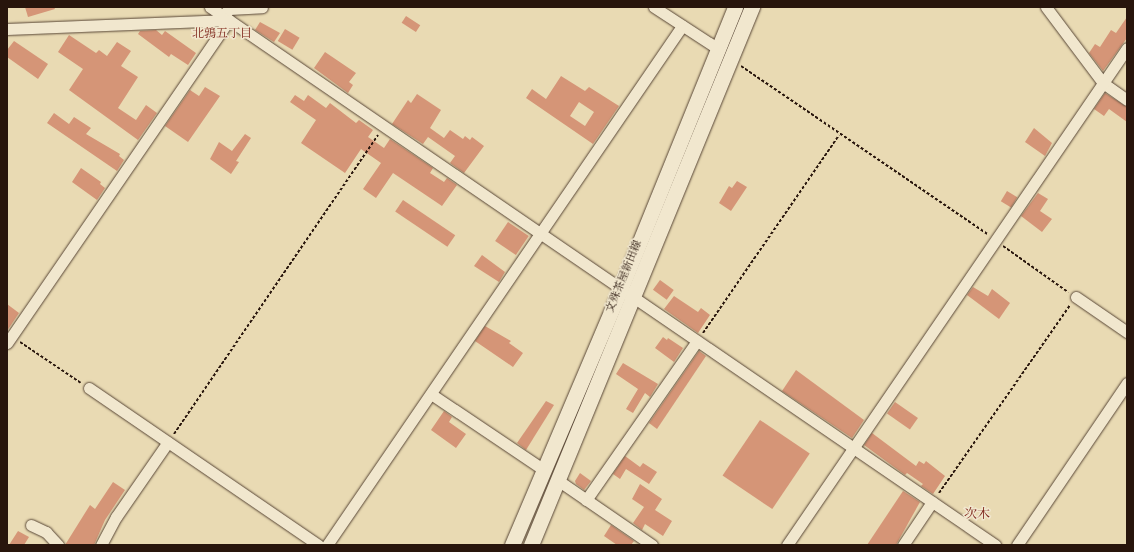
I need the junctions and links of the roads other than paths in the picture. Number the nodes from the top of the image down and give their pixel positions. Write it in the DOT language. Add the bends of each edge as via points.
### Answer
graph roads {
  1 [pos="210,7"];
  2 [pos="244,7"];
  3 [pos="262,7"];
  4 [pos="654,7"];
  5 [pos="735,7"];
  6 [pos="752,7"];
  7 [pos="1046,7"];
  8 [pos="226,18"];
  9 [pos="682,26"];
  10 [pos="7,29"];
  11 [pos="717,48"];
  12 [pos="1127,48"];
  13 [pos="1104,83"];
  14 [pos="1127,100"];
  15 [pos="542,235"];
  16 [pos="626,292"];
  17 [pos="1076,297"];
  18 [pos="1127,332"];
  19 [pos="8,338"];
  20 [pos="697,341"];
  21 [pos="1127,382"];
  22 [pos="89,388"];
  23 [pos="431,394"];
  24 [pos="168,442"];
  25 [pos="853,448"];
  26 [pos="544,470"];
  27 [pos="559,481"];
  28 [pos="586,500"];
  29 [pos="932,502"];
  30 [pos="31,525"];
  31 [pos="58,545"];
  32 [pos="101,545"];
  33 [pos="318,545"];
  34 [pos="327,545"];
  35 [pos="512,545"];
  36 [pos="531,545"];
  37 [pos="652,545"];
  38 [pos="787,545"];
  39 [pos="903,545"];
  40 [pos="995,545"];
  41 [pos="1017,545"];
  1 -- 8 [label="street"];
  2 -- 3 [label="street"];
  2 -- 8 [label="street" via="230,9"];
  4 -- 9 [label="street"];
  5 -- 11 [label="main road, 文殊茶屋新田線"];
  6 -- 16 [label="main road, 文殊茶屋新田線"];
  7 -- 13 [label="street"];
  8 -- 10 [label="street"];
  8 -- 15 [label="street"];
  8 -- 19 [label="street"];
  9 -- 11 [label="street"];
  9 -- 15 [label="street"];
  11 -- 16 [label="main road, 文殊茶屋新田線"];
  12 -- 13 [label="street"];
  13 -- 14 [label="street"];
  13 -- 25 [label="street"];
  15 -- 16 [label="street"];
  15 -- 23 [label="street"];
  16 -- 20 [label="street"];
  16 -- 26 [label="main road, 文殊茶屋新田線"];
  16 -- 27 [label="main road, 文殊茶屋新田線"];
  17 -- 18 [label="street"];
  20 -- 25 [label="street"];
  20 -- 28 [label="street"];
  21 -- 41 [label="street"];
  22 -- 24 [label="street"];
  23 -- 26 [label="street"];
  23 -- 34 [label="street"];
  24 -- 32 [label="street" via="116,517"];
  24 -- 33 [label="street"];
  25 -- 29 [label="street"];
  25 -- 38 [label="street"];
  26 -- 35 [label="main road, 文殊茶屋新田線"];
  27 -- 28 [label="street"];
  27 -- 36 [label="main road, 文殊茶屋新田線"];
  28 -- 37 [label="street"];
  29 -- 39 [label="street"];
  29 -- 40 [label="street"];
  30 -- 31 [label="street" via="46,532"];
}
